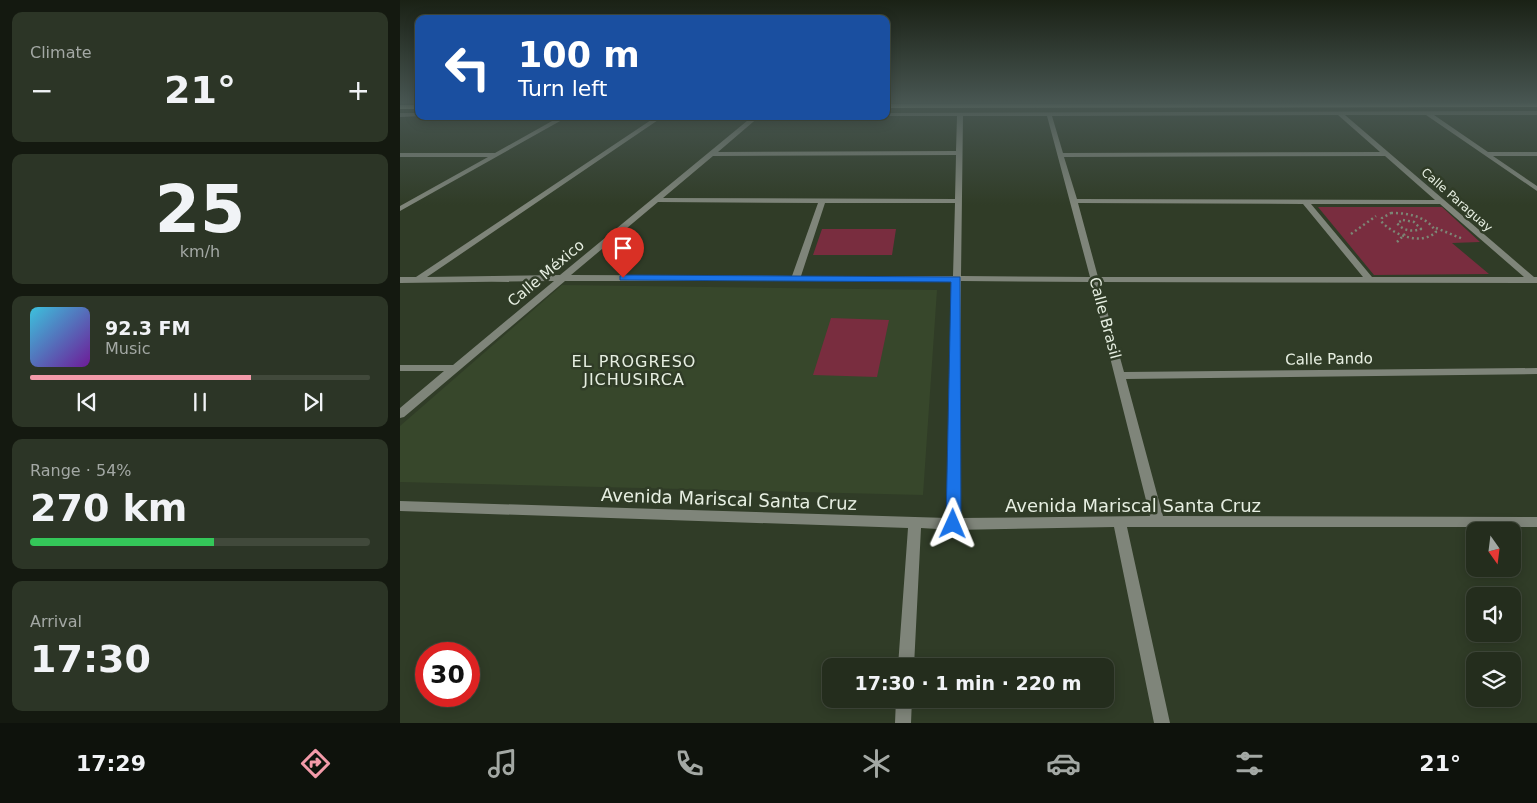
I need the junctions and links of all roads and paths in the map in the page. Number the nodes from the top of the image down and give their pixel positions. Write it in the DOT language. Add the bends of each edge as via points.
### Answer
graph roads {
  1 [pos="530,137"];
  2 [pos="630,137"];
  3 [pos="731,137"];
  4 [pos="959,137"];
  5 [pos="1055,137"];
  6 [pos="1367,137"];
  7 [pos="1460,137"];
  8 [pos="710,154"];
  9 [pos="959,154"];
  10 [pos="1387,154"];
  11 [pos="1485,154"];
  12 [pos="1537,154"];
  13 [pos="400,155"];
  14 [pos="498,155"];
  15 [pos="1060,156"];
  16 [pos="1537,190"];
  17 [pos="656,200"];
  18 [pos="959,201"];
  19 [pos="1074,201"];
  20 [pos="822,202"];
  21 [pos="1305,202"];
  22 [pos="1442,202"];
  23 [pos="400,203"];
  24 [pos="410,203"];
  25 [pos="400,209"];
  26 [pos="1378,214"];
  27 [pos="1435,228"];
  28 [pos="1406,230"];
  29 [pos="1346,234"];
  30 [pos="1405,236"];
  31 [pos="1397,242"];
  32 [pos="1470,242"];
  33 [pos="565,278"];
  34 [pos="796,278"];
  35 [pos="956,279"];
  36 [pos="1094,279"];
  37 [pos="1369,279"];
  38 [pos="400,280"];
  39 [pos="418,280"];
  40 [pos="1535,281"];
  41 [pos="400,368"];
  42 [pos="454,368"];
  43 [pos="1537,371"];
  44 [pos="1121,376"];
  45 [pos="400,414"];
  46 [pos="400,506"];
  47 [pos="1158,521"];
  48 [pos="1537,522"];
  49 [pos="915,523"];
  50 [pos="1120,523"];
  51 [pos="953,524"];
  52 [pos="907,658"];
  53 [pos="904,708"];
  54 [pos="903,723"];
  55 [pos="1162,723"];
  1 -- 14 [label="street"];
  2 -- 39 [label="street"];
  3 -- 8 [label="street, Calle México"];
  4 -- 9 [label="street"];
  5 -- 15 [label="street, Calle Brasil"];
  6 -- 10 [label="street, Calle Paraguay"];
  7 -- 11 [label="street"];
  8 -- 9 [label="street"];
  8 -- 17 [label="street, Calle México"];
  9 -- 18 [label="street"];
  10 -- 15 [label="street"];
  10 -- 22 [label="street, Calle Paraguay"];
  11 -- 12 [label="street"];
  11 -- 16 [label="street"];
  13 -- 14 [label="street"];
  14 -- 24 [label="street"];
  15 -- 19 [label="street, Calle Brasil"];
  17 -- 20 [label="street"];
  17 -- 33 [label="street, Calle México"];
  18 -- 20 [label="street"];
  18 -- 35 [label="street"];
  19 -- 21 [label="street"];
  19 -- 36 [label="street, Calle Brasil"];
  20 -- 34 [label="street"];
  21 -- 22 [label="street"];
  21 -- 37 [label="street"];
  22 -- 40 [label="street, Calle Paraguay"];
  23 -- 24 [label="street"];
  24 -- 25 [label="street"];
  26 -- 29 [label="path" via="1353,234"];
  27 -- 30 [label="path" via="1436,232 1430,237"];
  27 -- 30 [label="path" via="1408,214 1391,213 1382,218 1389,229"];
  27 -- 32 [label="path"];
  28 -- 28 [label="path" via="1398,222 1410,221 1422,228"];
  28 -- 30 [label="path"];
  30 -- 31 [label="path"];
  33 -- 34 [label="street"];
  33 -- 39 [label="street"];
  33 -- 42 [label="street, Calle México"];
  34 -- 35 [label="street"];
  35 -- 36 [label="street"];
  35 -- 51 [label="street"];
  36 -- 37 [label="street"];
  36 -- 44 [label="street, Calle Brasil"];
  37 -- 40 [label="street"];
  38 -- 39 [label="street"];
  41 -- 42 [label="street"];
  42 -- 45 [label="street, Calle México"];
  43 -- 44 [label="street, Calle Pando"];
  44 -- 47 [label="street, Calle Brasil"];
  46 -- 49 [label="street, Avenida Mariscal Santa Cruz"];
  47 -- 48 [label="street, Avenida Mariscal Santa Cruz"];
  47 -- 50 [label="street, Avenida Mariscal Santa Cruz"];
  49 -- 51 [label="street, Avenida Mariscal Santa Cruz"];
  49 -- 52 [label="street"];
  50 -- 51 [label="street, Avenida Mariscal Santa Cruz"];
  50 -- 55 [label="street"];
  53 -- 54 [label="street"];
}
